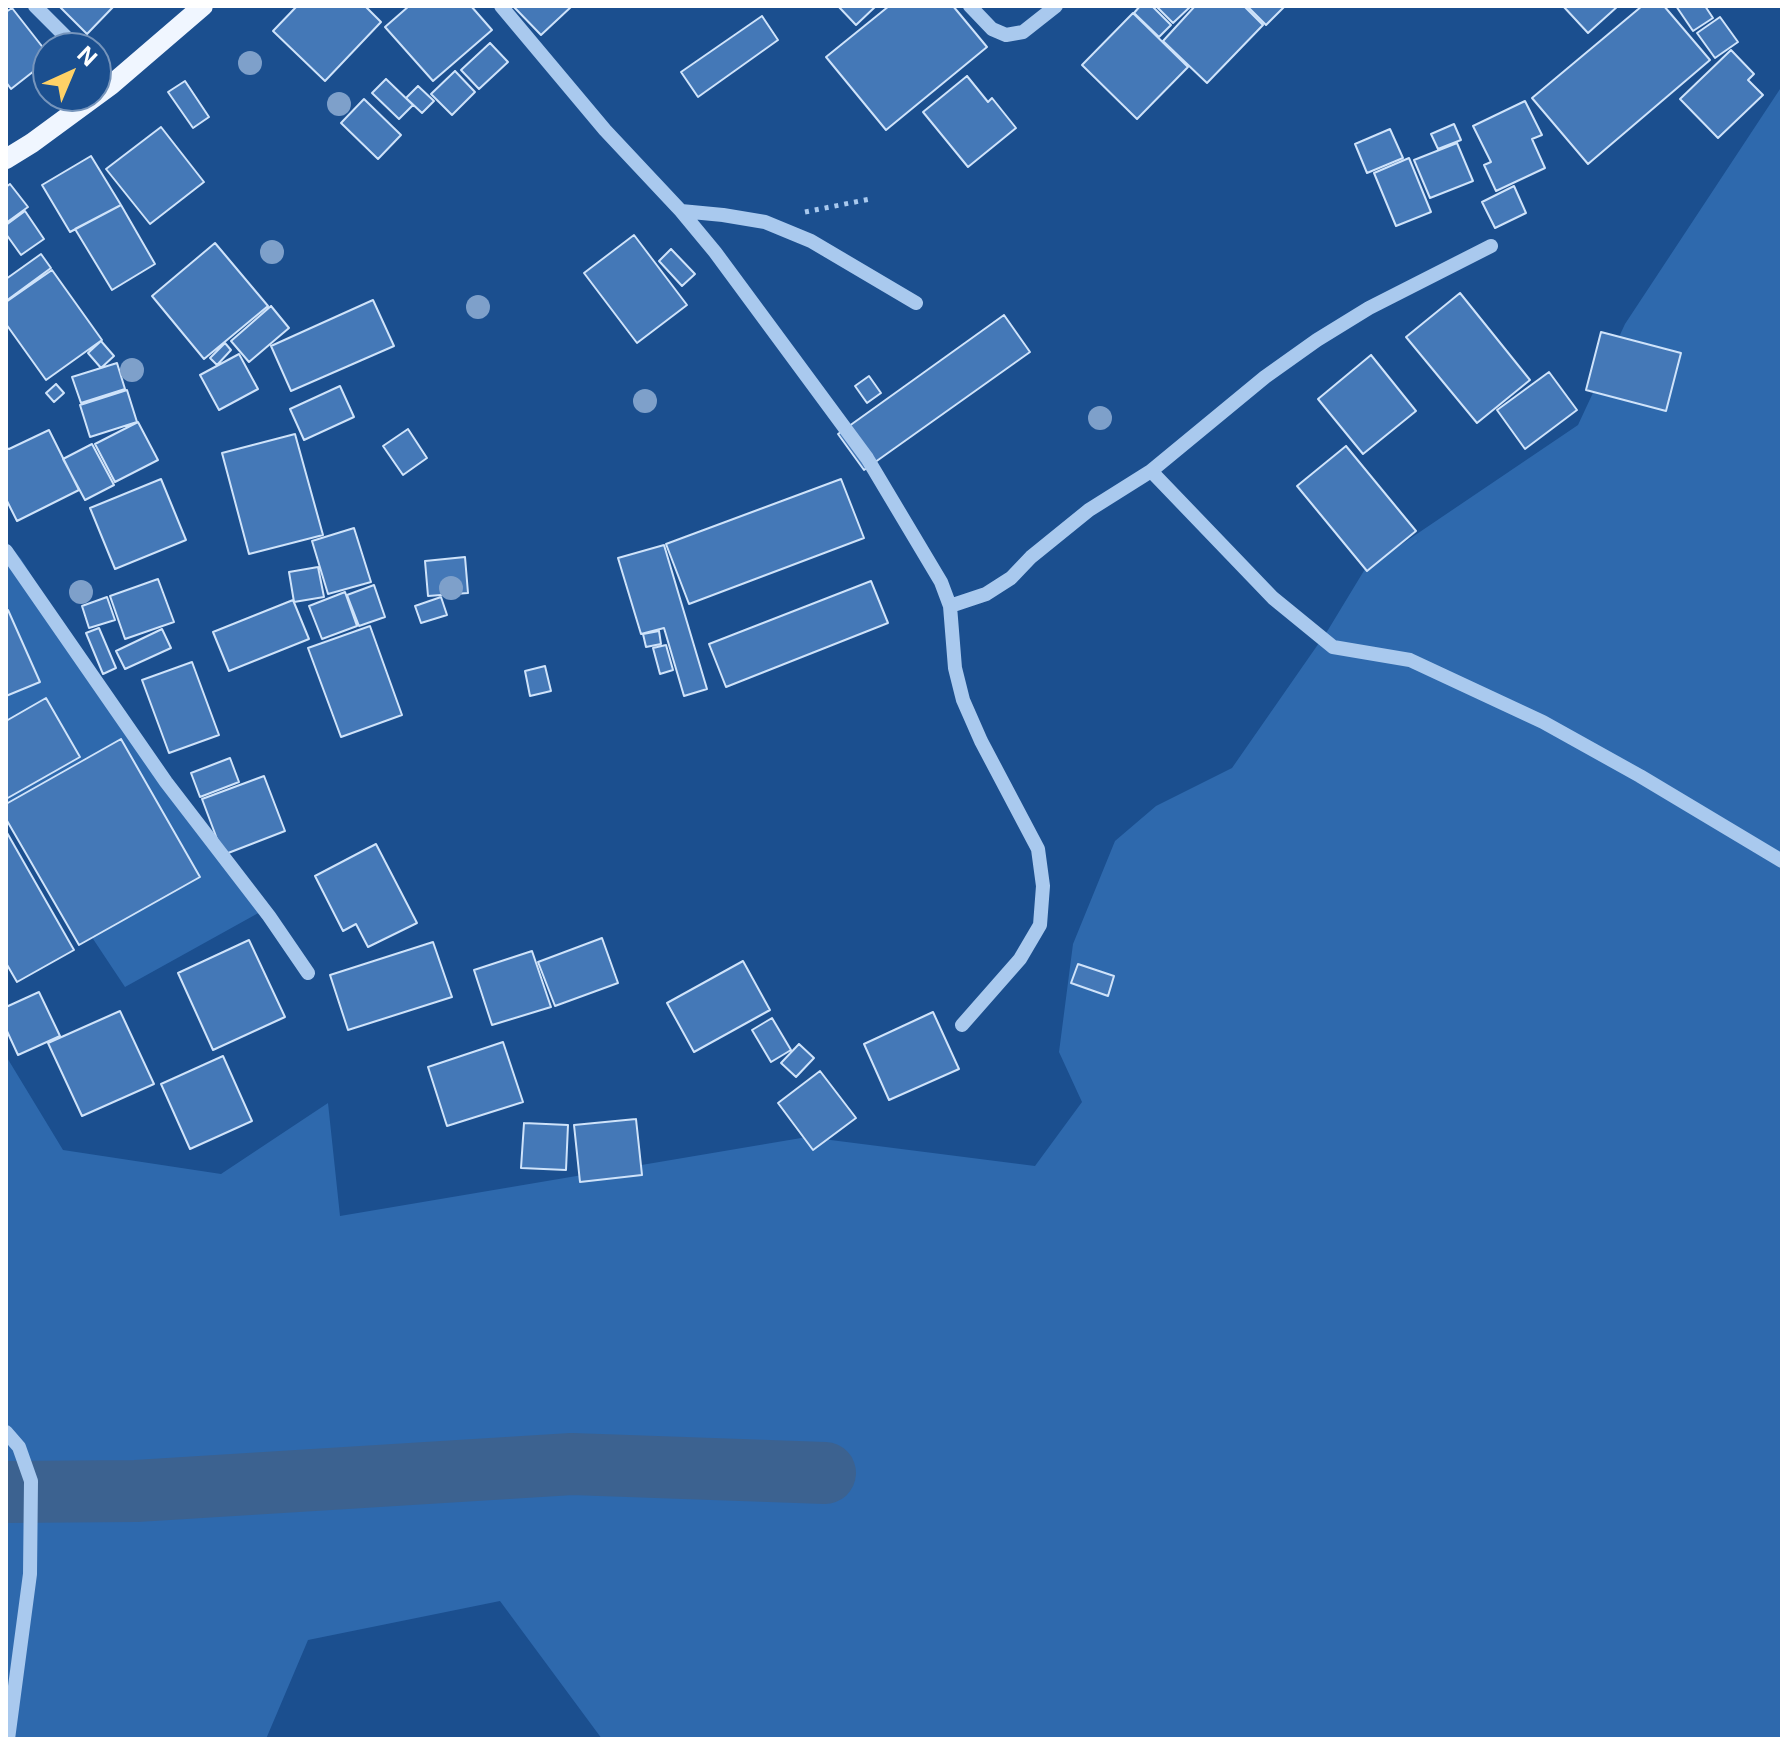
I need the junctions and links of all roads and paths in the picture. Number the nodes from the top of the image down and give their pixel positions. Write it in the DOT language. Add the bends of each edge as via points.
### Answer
graph roads {
  1 [pos="35,6"];
  2 [pos="203,6"];
  3 [pos="501,6"];
  4 [pos="970,6"];
  5 [pos="1056,6"];
  6 [pos="61,32"];
  7 [pos="112,84"];
  8 [pos="74,112"];
  9 [pos="6,159"];
  10 [pos="870,199"];
  11 [pos="681,211"];
  12 [pos="765,222"];
  13 [pos="1491,246"];
  14 [pos="916,303"];
  15 [pos="1151,471"];
  16 [pos="6,551"];
  17 [pos="950,606"];
  18 [pos="1782,861"];
  19 [pos="308,973"];
  20 [pos="962,1025"];
  21 [pos="6,1432"];
  22 [pos="8,1739"];
  1 -- 6 [label="street"];
  2 -- 7 [label="main road"];
  3 -- 11 [label="street"];
  4 -- 5 [label="street" via="992,29 1006,35 1023,32"];
  8 -- 9 [label="main road"];
  10 -- 12 [label="path"];
  11 -- 12 [label="street"];
  11 -- 17 [label="street" via="867,458"];
  12 -- 14 [label="street" via="811,241"];
  13 -- 15 [label="street" via="1317,340"];
  15 -- 17 [label="street" via="1089,510 1011,578 986,594"];
  15 -- 18 [label="street" via="1273,598 1333,647 1410,660 1543,722"];
  16 -- 19 [label="street" via="166,782"];
  17 -- 20 [label="street" via="963,700 1038,849 1043,886 1040,925 1020,959"];
  21 -- 22 [label="street" via="19,1447 31,1481 30,1574"];
}
